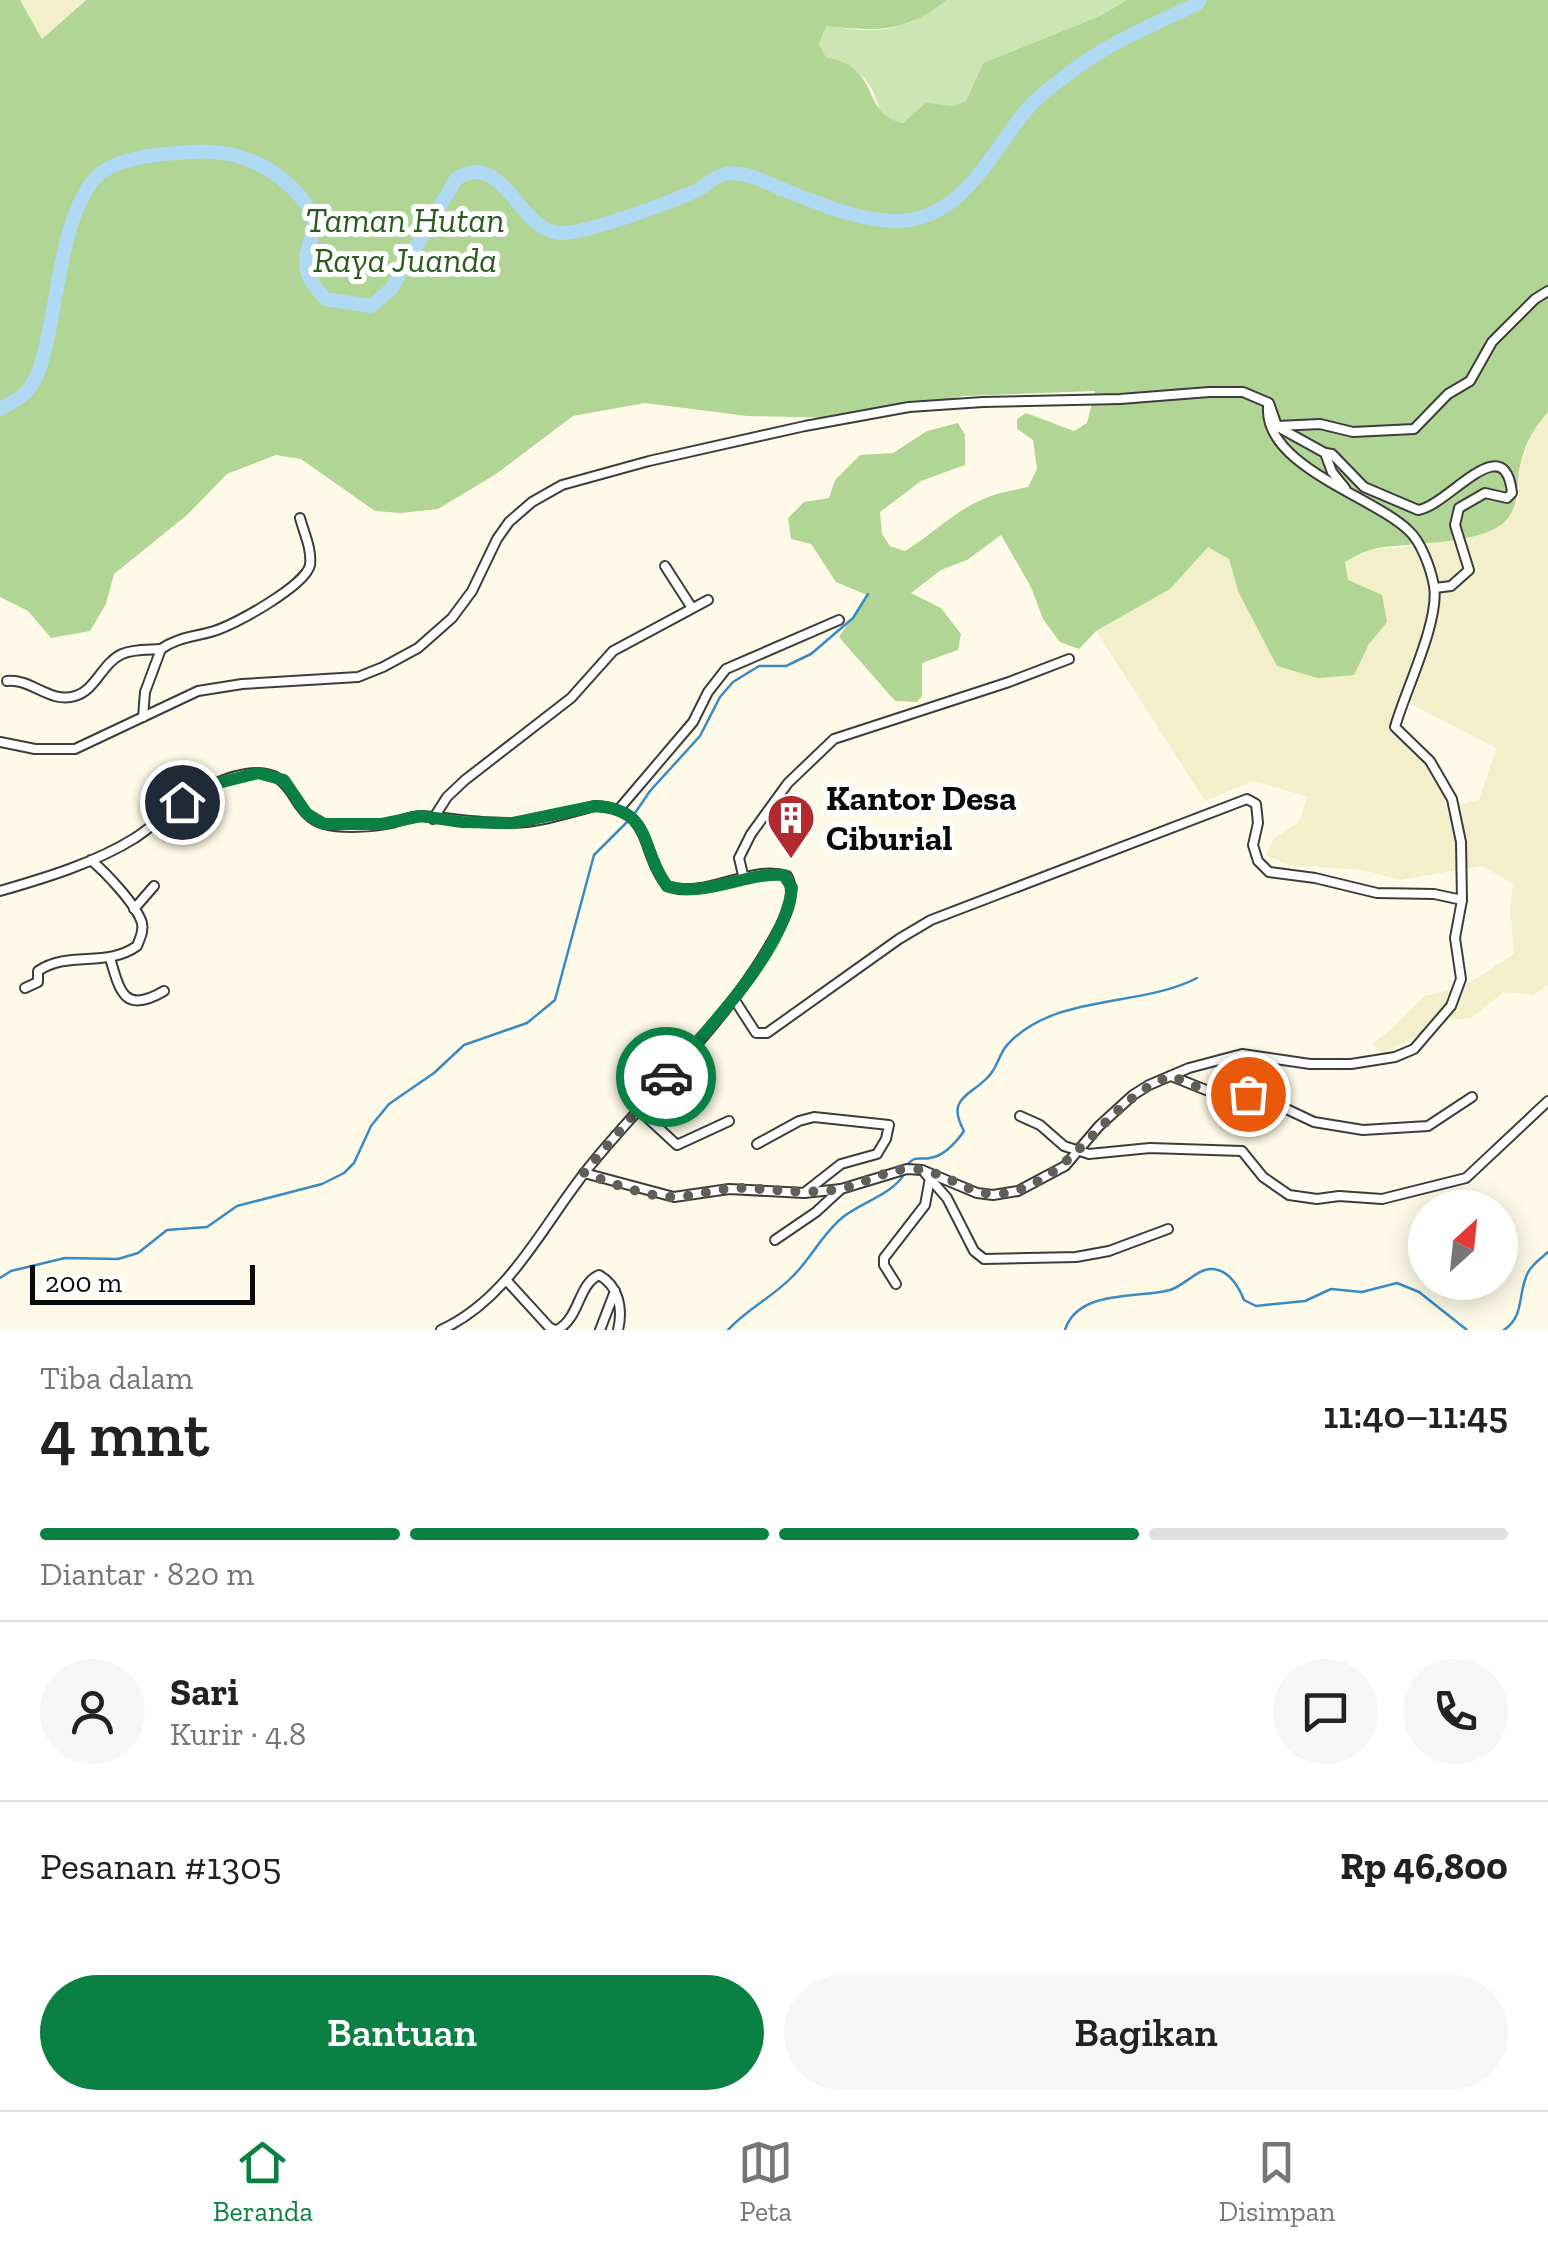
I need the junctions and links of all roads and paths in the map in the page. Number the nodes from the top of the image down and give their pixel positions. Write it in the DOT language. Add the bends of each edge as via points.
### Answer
graph roads {
  1 [pos="1548,291"];
  2 [pos="1269,403"];
  3 [pos="1277,426"];
  4 [pos="1325,452"];
  5 [pos="1352,496"];
  6 [pos="300,518"];
  7 [pos="665,566"];
  8 [pos="1435,588"];
  9 [pos="708,600"];
  10 [pos="692,608"];
  11 [pos="839,620"];
  12 [pos="161,649"];
  13 [pos="1069,658"];
  14 [pos="7,682"];
  15 [pos="142,718"];
  16 [pos="0,742"];
  17 [pos="619,808"];
  18 [pos="433,819"];
  19 [pos="92,860"];
  20 [pos="744,879"];
  21 [pos="154,886"];
  22 [pos="0,891"];
  23 [pos="1462,900"];
  24 [pos="134,909"];
  25 [pos="110,958"];
  26 [pos="25,988"];
  27 [pos="164,991"];
  28 [pos="734,999"];
  29 [pos="1171,1076"];
  30 [pos="1472,1097"];
  31 [pos="1548,1101"];
  32 [pos="638,1109"];
  33 [pos="1020,1116"];
  34 [pos="729,1121"];
  35 [pos="758,1144"];
  36 [pos="1078,1152"];
  37 [pos="922,1170"];
  38 [pos="584,1173"];
  39 [pos="930,1178"];
  40 [pos="841,1189"];
  41 [pos="804,1194"];
  42 [pos="1168,1228"];
  43 [pos="775,1240"];
  44 [pos="507,1281"];
  45 [pos="896,1284"];
  46 [pos="615,1291"];
  47 [pos="441,1330"];
  48 [pos="556,1330"];
  49 [pos="600,1330"];
  50 [pos="618,1330"];
  1 -- 3 [label="street" via="1492,342 1470,381 1414,429"];
  2 -- 3 [label="street"];
  2 -- 5 [label="street" via="1271,428 1296,458"];
  2 -- 15 [label="street" via="1243,392 1209,392 909,407 562,485 509,522 472,591 414,652 358,677 198,691"];
  3 -- 4 [label="street"];
  4 -- 5 [label="street"];
  4 -- 8 [label="street" via="1364,487 1418,510 1480,469 1491,465 1508,474 1512,493 1506,498 1485,493 1459,508 1455,525 1468,570 1451,586"];
  5 -- 8 [label="street" via="1408,528"];
  6 -- 12 [label="street" via="310,553 300,582 218,630"];
  7 -- 10 [label="street"];
  8 -- 23 [label="street" via="1431,620 1395,727 1430,760 1452,800"];
  9 -- 10 [label="street"];
  10 -- 18 [label="street" via="613,651 571,698 465,780"];
  11 -- 17 [label="street" via="726,668 693,722"];
  12 -- 14 [label="street" via="121,654 87,691 69,698"];
  12 -- 15 [label="street"];
  13 -- 20 [label="street" via="834,739 788,783 751,834 739,858"];
  15 -- 16 [label="street" via="75,748"];
  17 -- 18 [label="street" via="595,806 513,823"];
  17 -- 20 [label="street" via="644,832 667,886 687,890"];
  18 -- 19 [label="street" via="324,824 307,814 284,780 245,774 182,802"];
  19 -- 22 [label="street"];
  19 -- 24 [label="street"];
  20 -- 28 [label="street" via="782,874 792,888 779,929"];
  21 -- 24 [label="street"];
  23 -- 28 [label="street" via="1269,872 1254,853 1257,810 1248,798 931,920 761,1035"];
  23 -- 29 [label="street" via="1457,992 1426,1039 1406,1054 1332,1064 1242,1054"];
  24 -- 25 [label="street" via="142,924 139,941"];
  25 -- 26 [label="street" via="54,962"];
  25 -- 27 [label="street" via="128,1000"];
  28 -- 32 [label="street"];
  29 -- 30 [label="street" via="1210,1092 1269,1099 1314,1122 1362,1130 1428,1126"];
  29 -- 36 [label="street" via="1148,1084 1115,1110"];
  31 -- 36 [label="street" via="1466,1178 1382,1198 1289,1195 1242,1151"];
  32 -- 34 [label="street" via="677,1146"];
  32 -- 38 [label="street"];
  33 -- 36 [label="street"];
  35 -- 41 [label="street" via="814,1117 889,1125 878,1154 841,1164"];
  36 -- 37 [label="street" via="1038,1182 993,1195"];
  37 -- 39 [label="street"];
  37 -- 40 [label="street"];
  38 -- 41 [label="street" via="674,1197 729,1188"];
  38 -- 44 [label="street"];
  39 -- 42 [label="street" via="984,1260 1109,1252"];
  39 -- 45 [label="street" via="925,1205 884,1258"];
  40 -- 41 [label="street"];
  40 -- 43 [label="street"];
  44 -- 47 [label="street"];
  44 -- 48 [label="street"];
  46 -- 48 [label="street" via="595,1275 571,1320"];
  46 -- 49 [label="street"];
  46 -- 50 [label="street"];
}
